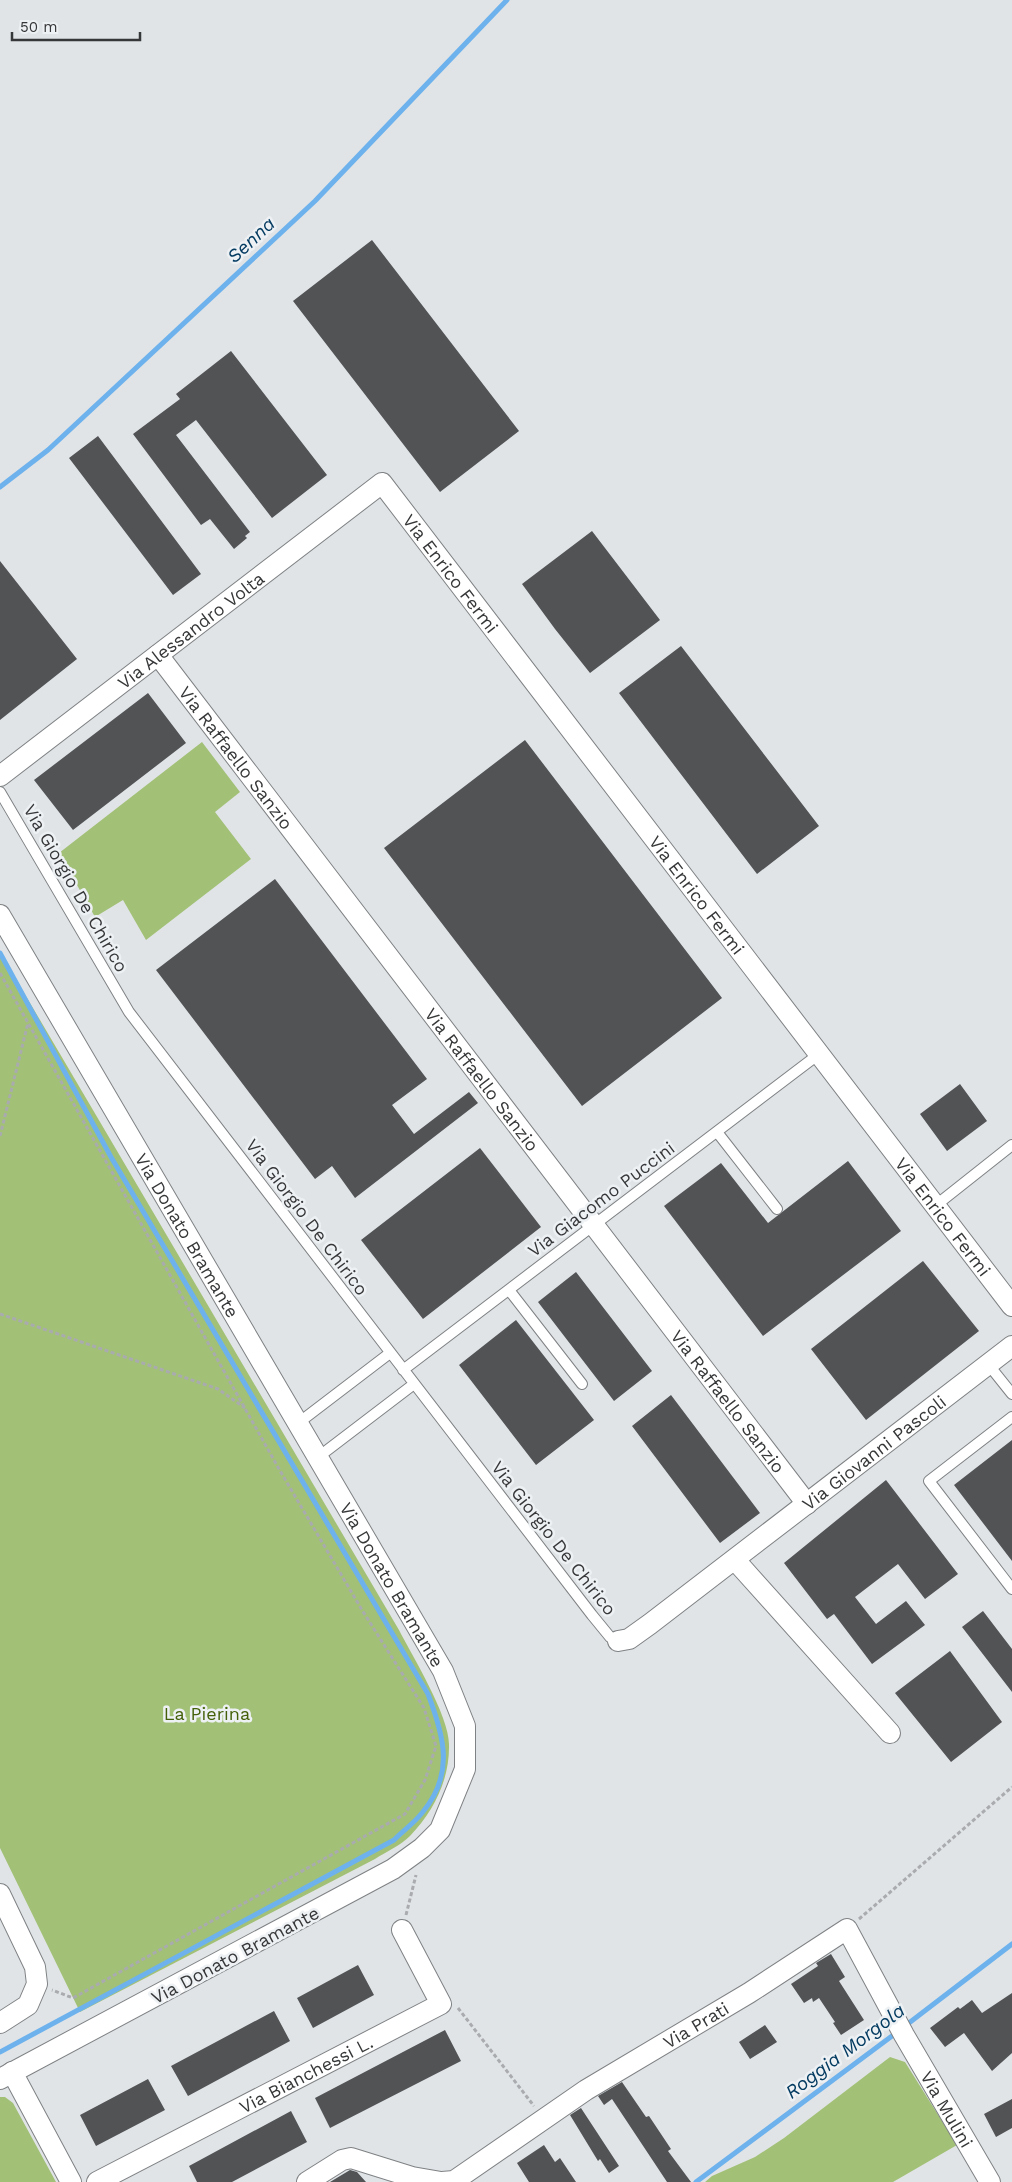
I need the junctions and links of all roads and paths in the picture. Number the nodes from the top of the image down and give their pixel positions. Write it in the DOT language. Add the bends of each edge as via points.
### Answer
graph roads {
  1 [pos="382,483"];
  2 [pos="158,655"];
  3 [pos="0,776"];
  4 [pos="0,792"];
  5 [pos="0,915"];
  6 [pos="0,974"];
  7 [pos="28,1023"];
  8 [pos="819,1054"];
  9 [pos="717,1132"];
  10 [pos="0,1136"];
  11 [pos="1012,1145"];
  12 [pos="935,1206"];
  13 [pos="777,1209"];
  14 [pos="594,1225"];
  15 [pos="509,1290"];
  16 [pos="1012,1306"];
  17 [pos="0,1314"];
  18 [pos="1012,1346"];
  19 [pos="390,1353"];
  20 [pos="988,1364"];
  21 [pos="403,1370"];
  22 [pos="414,1384"];
  23 [pos="582,1384"];
  24 [pos="1012,1394"];
  25 [pos="245,1408"];
  26 [pos="1012,1417"];
  27 [pos="296,1424"];
  28 [pos="317,1458"];
  29 [pos="807,1504"];
  30 [pos="735,1560"];
  31 [pos="1012,1589"];
  32 [pos="618,1641"];
  33 [pos="890,1733"];
  34 [pos="1012,1787"];
  35 [pos="422,1848"];
  36 [pos="0,1894"];
  37 [pos="847,1929"];
  38 [pos="402,1930"];
  39 [pos="36,1976"];
  40 [pos="458,2008"];
  41 [pos="0,2023"];
  42 [pos="6,2075"];
  43 [pos="544,2118"];
  44 [pos="71,2182"];
  45 [pos="97,2182"];
  46 [pos="308,2182"];
  47 [pos="441,2182"];
  48 [pos="454,2182"];
  49 [pos="990,2182"];
  1 -- 2 [label="street, Via Alessandro Volta"];
  1 -- 8 [label="street, Via Enrico Fermi"];
  2 -- 3 [label="street, Via Alessandro Volta"];
  2 -- 14 [label="street, Via Raffaello Sanzio"];
  4 -- 19 [label="lane, Via Giorgio De Chirico" via="129,1012"];
  5 -- 27 [label="street, Via Donato Bramante"];
  6 -- 7 [label="path"];
  7 -- 10 [label="path"];
  7 -- 25 [label="path"];
  8 -- 9 [label="lane, Via Giacomo Puccini"];
  8 -- 12 [label="street, Via Enrico Fermi"];
  9 -- 13 [label="lane"];
  9 -- 14 [label="lane, Via Giacomo Puccini"];
  11 -- 12 [label="lane"];
  12 -- 16 [label="street, Via Enrico Fermi"];
  14 -- 15 [label="lane, Via Giacomo Puccini"];
  14 -- 29 [label="street, Via Raffaello Sanzio"];
  15 -- 21 [label="lane, Via Giacomo Puccini"];
  15 -- 23 [label="lane"];
  17 -- 25 [label="path" via="218,1389"];
  18 -- 20 [label="street, Via Giovanni Pascoli"];
  19 -- 21 [label="lane, Via Giorgio De Chirico"];
  19 -- 27 [label="lane"];
  20 -- 24 [label="lane"];
  20 -- 29 [label="street, Via Giovanni Pascoli"];
  21 -- 22 [label="lane, Via Giorgio De Chirico"];
  22 -- 28 [label="lane"];
  22 -- 32 [label="lane, Via Giorgio De Chirico" via="610,1637"];
  25 -- 39 [label="path" via="362,1610 424,1708 436,1746 426,1780 405,1814 73,1998"];
  26 -- 31 [label="lane" via="929,1482"];
  27 -- 28 [label="street, Via Donato Bramante"];
  28 -- 35 [label="street, Via Donato Bramante" via="443,1671 465,1726 465,1769 440,1830"];
  29 -- 30 [label="street, Via Giovanni Pascoli"];
  30 -- 32 [label="street, Via Giovanni Pascoli" via="650,1624 628,1639"];
  30 -- 33 [label="street"];
  34 -- 37 [label="path"];
  35 -- 38 [label="path"];
  35 -- 42 [label="street, Via Donato Bramante" via="393,1869 336,1901"];
  36 -- 39 [label="street"];
  37 -- 43 [label="street, Via Prati"];
  37 -- 49 [label="street, Via Mulini"];
  38 -- 45 [label="street, Via Bianchessi L." via="440,2004"];
  39 -- 41 [label="street" via="28,2005"];
  40 -- 43 [label="path"];
  42 -- 44 [label="street"];
  43 -- 48 [label="street, Via Prati"];
  46 -- 47 [label="street, Via Prati" via="342,2160 351,2158 412,2177"];
  47 -- 48 [label="street, Via Prati"];
}
